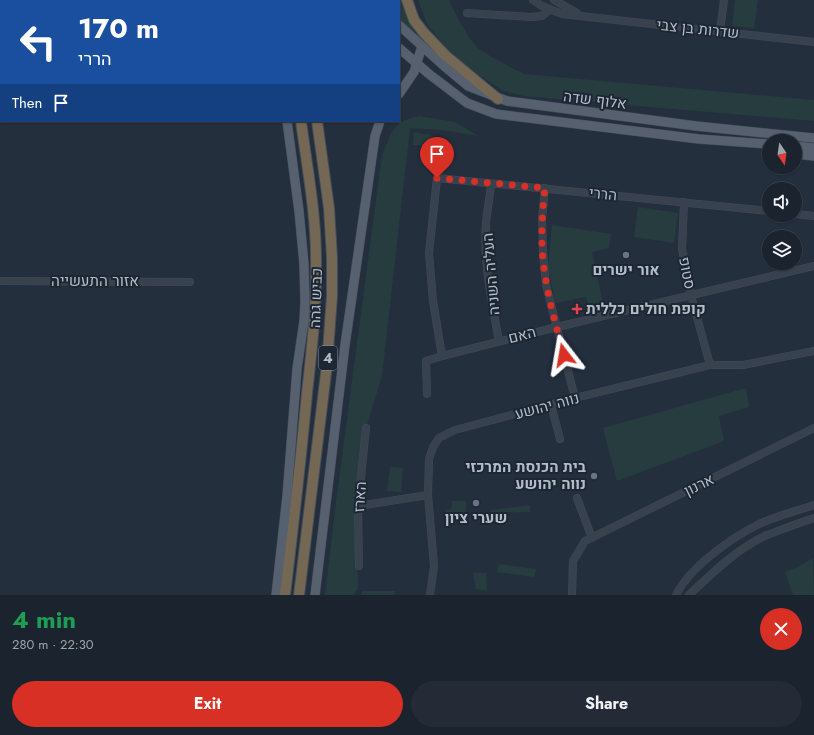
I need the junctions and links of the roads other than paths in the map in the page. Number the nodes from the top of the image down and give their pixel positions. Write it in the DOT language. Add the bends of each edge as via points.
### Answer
graph roads {
  1 [pos="407,0"];
  2 [pos="533,0"];
  3 [pos="554,0"];
  4 [pos="724,0"];
  5 [pos="549,10"];
  6 [pos="467,13"];
  7 [pos="583,15"];
  8 [pos="400,26"];
  9 [pos="720,31"];
  10 [pos="814,42"];
  11 [pos="422,46"];
  12 [pos="400,49"];
  13 [pos="417,64"];
  14 [pos="429,74"];
  15 [pos="401,91"];
  16 [pos="498,99"];
  17 [pos="287,122"];
  18 [pos="301,122"];
  19 [pos="317,122"];
  20 [pos="380,122"];
  21 [pos="696,126"];
  22 [pos="814,135"];
  23 [pos="670,136"];
  24 [pos="814,138"];
  25 [pos="762,143"];
  26 [pos="802,147"];
  27 [pos="814,148"];
  28 [pos="762,149"];
  29 [pos="802,155"];
  30 [pos="814,156"];
  31 [pos="491,184"];
  32 [pos="545,188"];
  33 [pos="684,202"];
  34 [pos="762,210"];
  35 [pos="802,215"];
  36 [pos="814,216"];
  37 [pos="814,266"];
  38 [pos="0,281"];
  39 [pos="190,282"];
  40 [pos="691,295"];
  41 [pos="557,326"];
  42 [pos="499,341"];
  43 [pos="814,351"];
  44 [pos="442,356"];
  45 [pos="710,365"];
  46 [pos="427,394"];
  47 [pos="575,398"];
  48 [pos="551,405"];
  49 [pos="366,428"];
  50 [pos="814,428"];
  51 [pos="560,439"];
  52 [pos="428,495"];
  53 [pos="577,498"];
  54 [pos="814,505"];
  55 [pos="358,506"];
  56 [pos="814,518"];
  57 [pos="592,538"];
  58 [pos="735,538"];
  59 [pos="282,543"];
  60 [pos="743,550"];
  61 [pos="359,566"];
  62 [pos="271,595"];
  63 [pos="276,595"];
  64 [pos="285,595"];
  65 [pos="299,595"];
  66 [pos="315,595"];
  67 [pos="430,595"];
  68 [pos="572,595"];
  69 [pos="676,595"];
  70 [pos="689,595"];
  1 -- 16 [label="highway" via="414,20 424,33 445,55"];
  2 -- 5 [label="street"];
  3 -- 7 [label="street"];
  4 -- 9 [label="street"];
  5 -- 6 [label="street" via="542,16 531,17"];
  5 -- 7 [label="street" via="562,14"];
  7 -- 9 [label="street, שדרות בן צבי"];
  8 -- 11 [label="main road, אלוף שדה"];
  9 -- 10 [label="street, שדרות בן צבי"];
  11 -- 13 [label="main road"];
  11 -- 16 [label="main road, אלוף שדה" via="468,86"];
  12 -- 13 [label="main road, אלוף שדה"];
  13 -- 14 [label="main road, אלוף שדה"];
  13 -- 15 [label="main road"];
  14 -- 15 [label="main road" via="418,77"];
  14 -- 23 [label="main road, אלוף שדה" via="467,103 496,114"];
  16 -- 21 [label="main road, אלוף שדה"];
  17 -- 59 [label="main road" via="305,283 304,321 297,369"];
  18 -- 64 [label="highway, כביש גהה / 4" via="313,210 316,295 314,336"];
  19 -- 65 [label="highway, כביש גהה / 4" via="329,208 332,296 327,365"];
  20 -- 66 [label="main road" via="375,136 345,345"];
  21 -- 22 [label="main road"];
  21 -- 24 [label="main road, אלוף שדה"];
  23 -- 25 [label="main road, אלוף שדה"];
  23 -- 28 [label="main road"];
  26 -- 27 [label="main road"];
  29 -- 30 [label="main road"];
  31 -- 32 [label="street, הררי"];
  31 -- 42 [label="street, העליה השניה" via="486,225 487,263"];
  31 -- 44 [label="street, הררי" via="437,178 429,253 433,301"];
  32 -- 33 [label="street, הררי"];
  32 -- 41 [label="street" via="542,219 543,253 546,286"];
  33 -- 34 [label="street, הררי"];
  33 -- 40 [label="street, סטופ" via="682,249"];
  35 -- 36 [label="street"];
  37 -- 40 [label="street, האם"];
  38 -- 39 [label="street, אזור התעשייה"];
  40 -- 41 [label="street, האם"];
  40 -- 45 [label="street, סטופ"];
  41 -- 42 [label="street, האם"];
  41 -- 47 [label="street"];
  42 -- 44 [label="street, האם"];
  43 -- 45 [label="street, נווה יהושע" via="743,365"];
  44 -- 46 [label="street, האם" via="426,361"];
  45 -- 47 [label="street, נווה יהושע"];
  47 -- 48 [label="street, נווה יהושע"];
  48 -- 51 [label="street"];
  48 -- 52 [label="street, נווה יהושע" via="455,430 439,438 429,459"];
  49 -- 55 [label="street, הארז"];
  50 -- 57 [label="street, ארנון"];
  52 -- 55 [label="street"];
  52 -- 67 [label="street, נווה יהושע" via="434,566"];
  53 -- 57 [label="street"];
  54 -- 58 [label="street" via="759,524"];
  55 -- 61 [label="street, הארז"];
  56 -- 60 [label="street" via="766,536"];
  57 -- 68 [label="street, ארנון" via="584,542 573,561"];
  58 -- 60 [label="street"];
  58 -- 69 [label="street" via="711,555"];
  59 -- 62 [label="main road"];
  59 -- 63 [label="main road"];
  60 -- 70 [label="street"];
}
